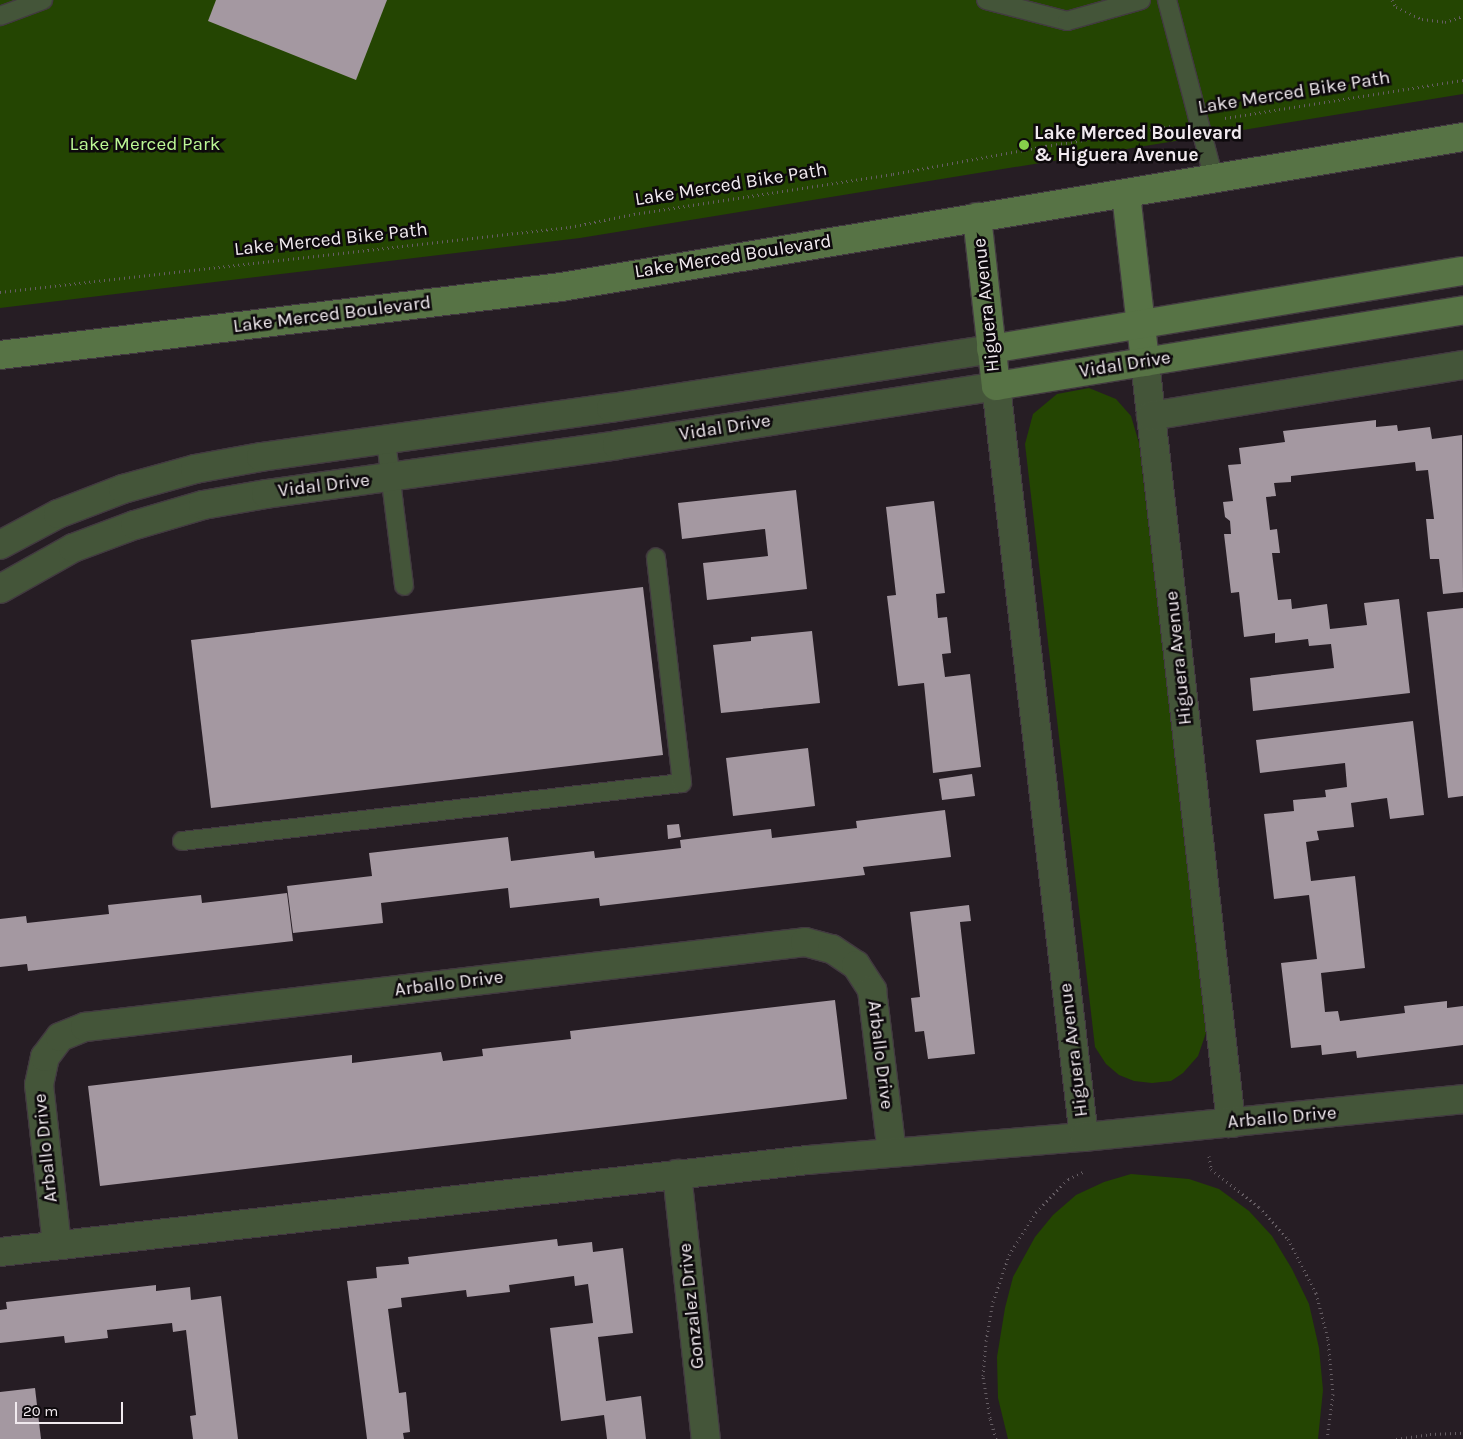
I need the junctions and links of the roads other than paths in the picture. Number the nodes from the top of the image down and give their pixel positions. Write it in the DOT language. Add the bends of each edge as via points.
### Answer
graph roads {
  1 [pos="43,0"];
  2 [pos="986,0"];
  3 [pos="1141,0"];
  4 [pos="1166,0"];
  5 [pos="0,16"];
  6 [pos="1463,137"];
  7 [pos="1214,179"];
  8 [pos="1126,194"];
  9 [pos="977,217"];
  10 [pos="1463,271"];
  11 [pos="1463,310"];
  12 [pos="1140,324"];
  13 [pos="991,349"];
  14 [pos="0,355"];
  15 [pos="1145,362"];
  16 [pos="1463,365"];
  17 [pos="996,386"];
  18 [pos="1151,416"];
  19 [pos="386,441"];
  20 [pos="392,478"];
  21 [pos="0,544"];
  22 [pos="656,557"];
  23 [pos="404,586"];
  24 [pos="0,589"];
  25 [pos="182,841"];
  26 [pos="1463,1099"];
  27 [pos="1231,1122"];
  28 [pos="1084,1137"];
  29 [pos="892,1152"];
  30 [pos="677,1174"];
  31 [pos="57,1245"];
  32 [pos="0,1252"];
  33 [pos="706,1439"];
  1 -- 5 [label="lane"];
  2 -- 3 [label="lane" via="1067,21"];
  4 -- 7 [label="lane"];
  6 -- 7 [label="main road, Lake Merced Boulevard"];
  7 -- 8 [label="main road, Lake Merced Boulevard"];
  8 -- 9 [label="main road, Lake Merced Boulevard"];
  8 -- 12 [label="main road, Higuera Avenue"];
  9 -- 13 [label="main road, Higuera Avenue"];
  9 -- 14 [label="main road, Lake Merced Boulevard" via="529,291"];
  10 -- 12 [label="main road, Vidal Drive"];
  11 -- 15 [label="main road, Vidal Drive"];
  12 -- 13 [label="main road, Vidal Drive"];
  12 -- 15 [label="main road, Higuera Avenue"];
  13 -- 17 [label="main road, Higuera Avenue"];
  13 -- 19 [label="street, Vidal Drive"];
  15 -- 17 [label="main road, Vidal Drive"];
  15 -- 18 [label="street, Higuera Avenue"];
  16 -- 18 [label="street"];
  17 -- 20 [label="street, Vidal Drive"];
  17 -- 28 [label="street, Higuera Avenue"];
  18 -- 27 [label="street, Higuera Avenue"];
  19 -- 20 [label="lane"];
  19 -- 21 [label="street, Vidal Drive" via="194,469 123,489 58,514"];
  20 -- 23 [label="lane"];
  20 -- 24 [label="street, Vidal Drive" via="266,494 152,520 73,548"];
  22 -- 25 [label="lane" via="682,783"];
  26 -- 27 [label="street, Arballo Drive"];
  27 -- 28 [label="street, Arballo Drive"];
  28 -- 29 [label="street, Arballo Drive"];
  29 -- 30 [label="street, Arballo Drive"];
  29 -- 31 [label="street, Arballo Drive" via="872,990 856,965 832,949 805,942 85,1027 60,1037 45,1057 39,1085"];
  30 -- 31 [label="street, Arballo Drive"];
  30 -- 33 [label="street, Gonzalez Drive"];
  31 -- 32 [label="street, Arballo Drive"];
}
